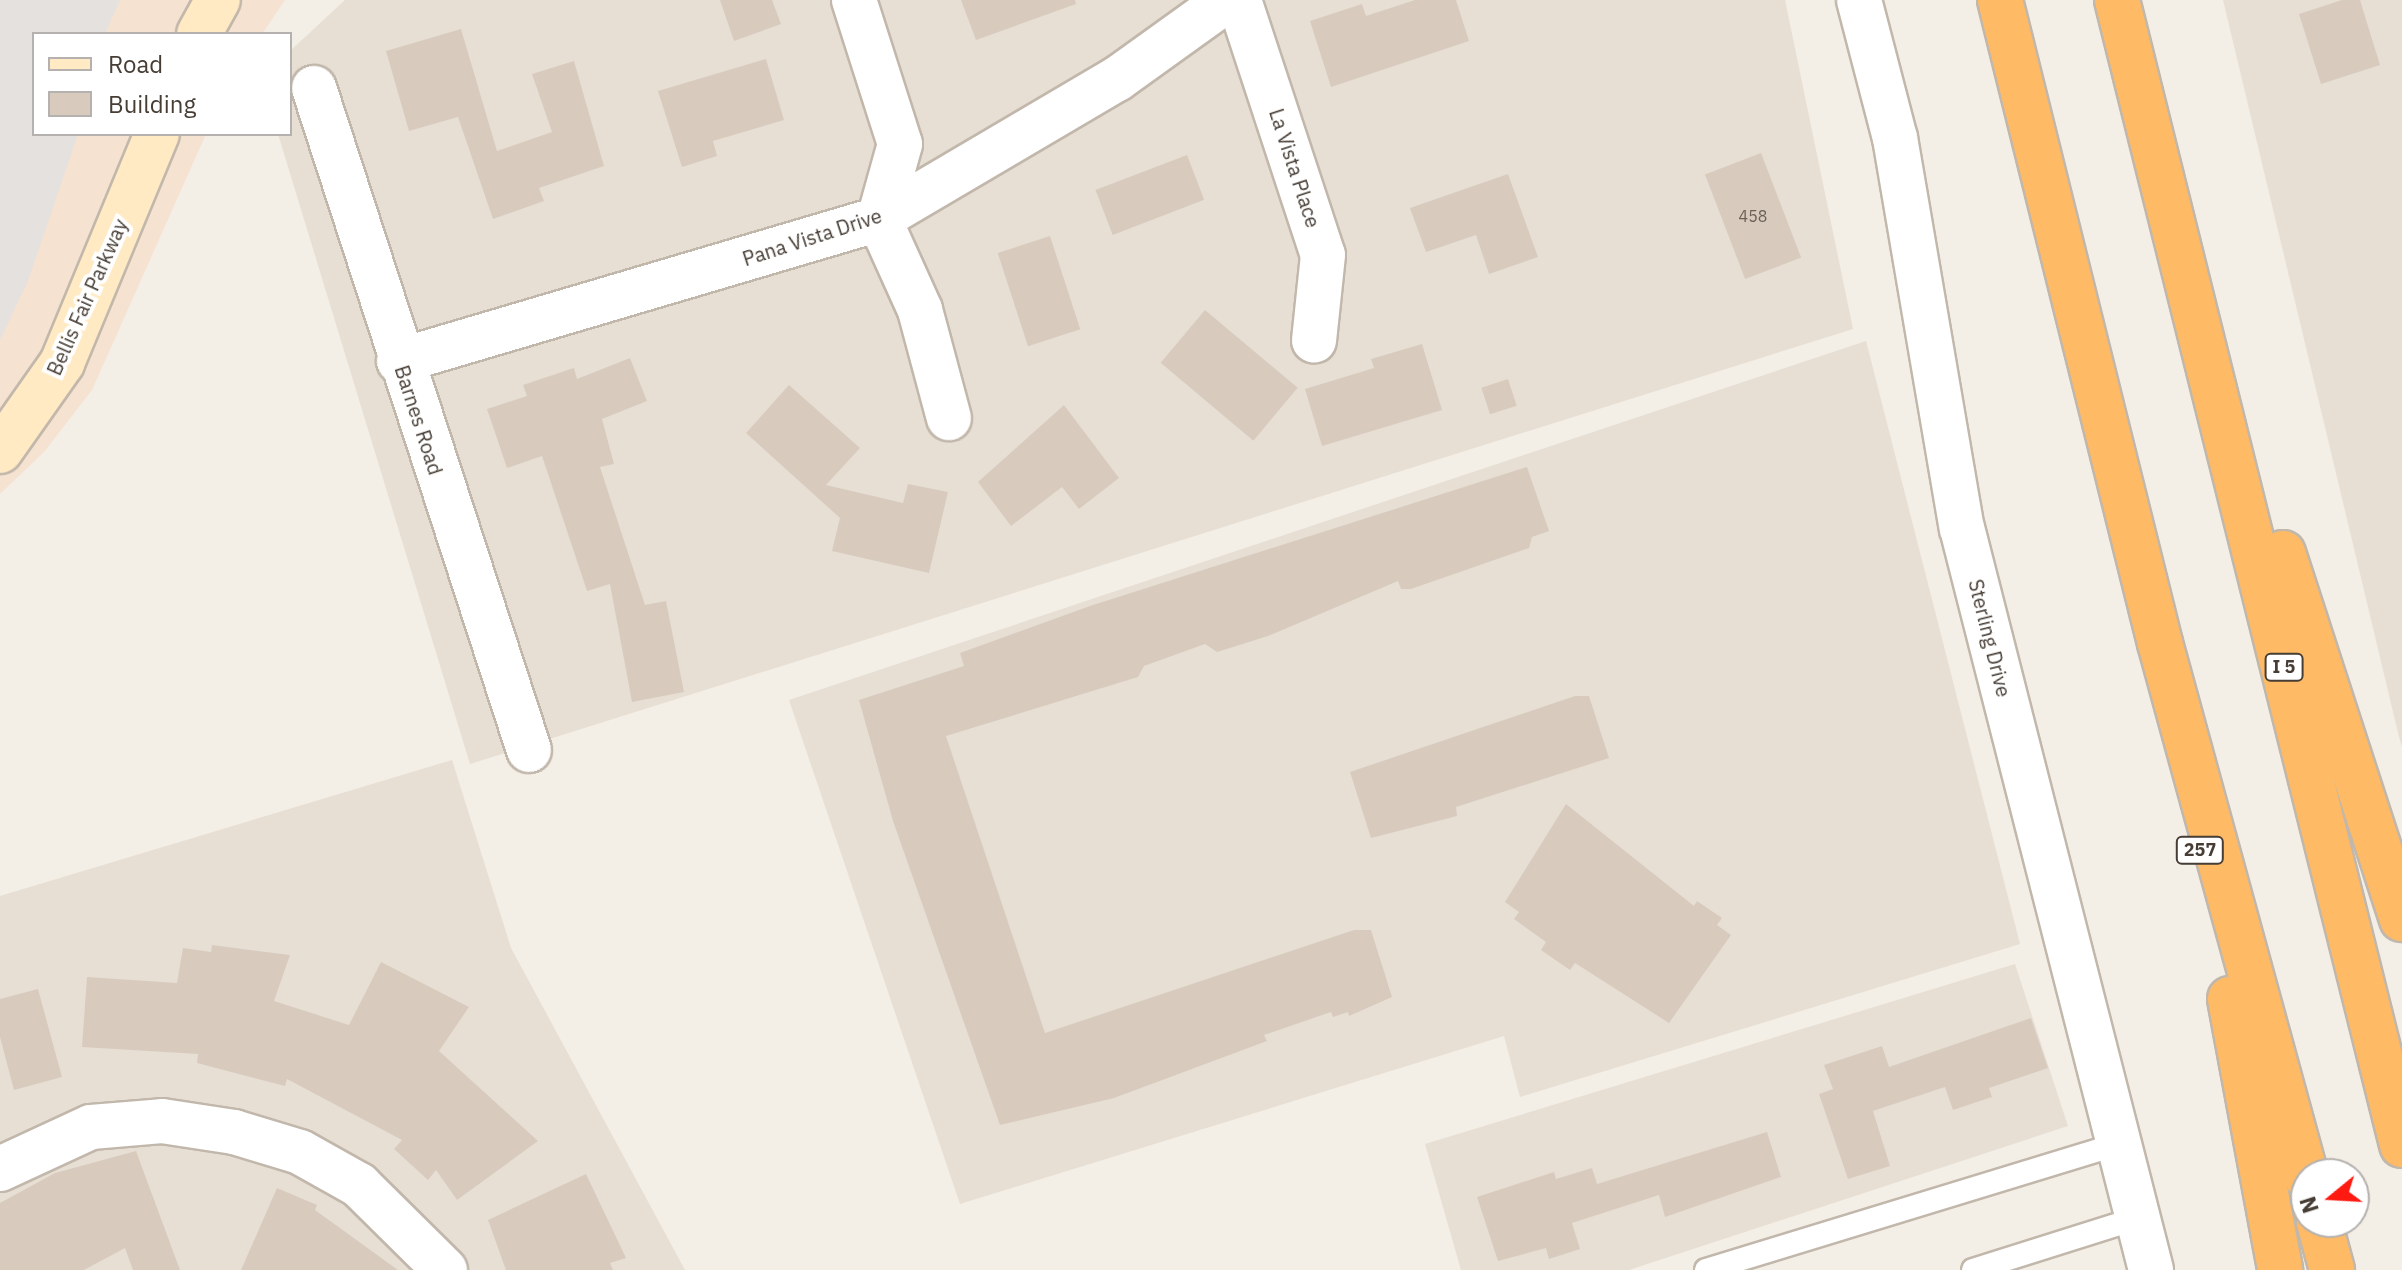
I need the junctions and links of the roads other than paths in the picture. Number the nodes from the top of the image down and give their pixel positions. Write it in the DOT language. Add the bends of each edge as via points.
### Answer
graph roads {
  1 [pos="218,0"];
  2 [pos="854,0"];
  3 [pos="1227,0"];
  4 [pos="1239,0"];
  5 [pos="1859,0"];
  6 [pos="2000,0"];
  7 [pos="2117,0"];
  8 [pos="200,32"];
  9 [pos="314,88"];
  10 [pos="156,136"];
  11 [pos="2165,189"];
  12 [pos="879,219"];
  13 [pos="1314,341"];
  14 [pos="399,361"];
  15 [pos="949,418"];
  16 [pos="0,451"];
  17 [pos="2160,643"];
  18 [pos="529,750"];
  19 [pos="2402,919"];
  20 [pos="2119,1144"];
  21 [pos="2402,1145"];
  22 [pos="2301,1158"];
  23 [pos="0,1169"];
  24 [pos="2138,1218"];
  25 [pos="2323,1238"];
  26 [pos="445,1270"];
  27 [pos="1706,1270"];
  28 [pos="1973,1270"];
  29 [pos="2151,1270"];
  30 [pos="2280,1270"];
  31 [pos="2332,1270"];
  1 -- 8 [label="street"];
  2 -- 12 [label="street" via="900,144"];
  3 -- 12 [label="street, Pana Vista Drive" via="1117,79"];
  4 -- 13 [label="street, La Vista Place" via="1323,255"];
  5 -- 20 [label="street, Sterling Drive" via="1895,138 1962,528"];
  6 -- 17 [label="highway"];
  7 -- 11 [label="highway, I 5"];
  9 -- 14 [label="street, Barnes Road"];
  10 -- 16 [label="street, Bellis Fair Parkway" via="62,363"];
  11 -- 19 [label="highway"];
  11 -- 21 [label="highway, I 5"];
  12 -- 14 [label="street, Pana Vista Drive"];
  12 -- 15 [label="street" via="920,310"];
  14 -- 18 [label="street, Barnes Road"];
  17 -- 22 [label="highway"];
  17 -- 30 [label="highway, 257"];
  20 -- 24 [label="street, Sterling Drive"];
  20 -- 27 [label="lane"];
  23 -- 26 [label="street" via="91,1127 162,1121 234,1132 300,1152 359,1185"];
  24 -- 28 [label="lane"];
  24 -- 29 [label="street, Sterling Drive"];
  25 -- 31 [label="highway"];
}
